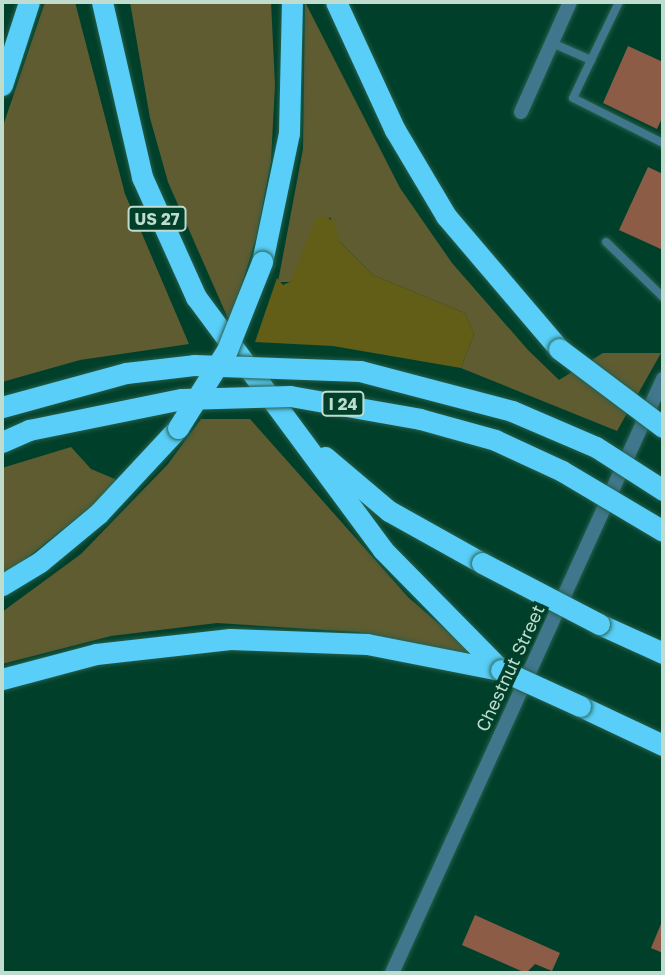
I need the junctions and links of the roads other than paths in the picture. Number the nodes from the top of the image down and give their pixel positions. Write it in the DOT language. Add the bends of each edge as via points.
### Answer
graph roads {
  1 [pos="29,2"];
  2 [pos="102,2"];
  3 [pos="292,2"];
  4 [pos="336,2"];
  5 [pos="570,2"];
  6 [pos="619,2"];
  7 [pos="552,43"];
  8 [pos="591,60"];
  9 [pos="2,85"];
  10 [pos="521,112"];
  11 [pos="663,143"];
  12 [pos="606,243"];
  13 [pos="663,297"];
  14 [pos="663,379"];
  15 [pos="2,407"];
  16 [pos="276,409"];
  17 [pos="663,427"];
  18 [pos="2,442"];
  19 [pos="663,489"];
  20 [pos="663,531"];
  21 [pos="2,585"];
  22 [pos="663,653"];
  23 [pos="501,670"];
  24 [pos="2,679"];
  25 [pos="663,745"];
  26 [pos="391,973"];
  1 -- 9 [label="highway"];
  2 -- 16 [label="highway, US 27" via="128,131 156,218 196,297"];
  3 -- 21 [label="highway, bridge" via="289,133 262,262 227,350 178,428 99,513 40,562"];
  4 -- 17 [label="highway, bridge" via="395,130 446,216 559,349"];
  5 -- 7 [label="street"];
  6 -- 8 [label="lane"];
  7 -- 8 [label="lane"];
  7 -- 10 [label="street"];
  8 -- 11 [label="lane" via="573,98"];
  12 -- 13 [label="lane"];
  14 -- 26 [label="street, Chestnut Street"];
  15 -- 19 [label="highway, I 24, bridge" via="126,373 194,365 360,371 512,411 596,447"];
  16 -- 22 [label="highway, US 27, bridge" via="389,511"];
  16 -- 23 [label="highway" via="407,578"];
  18 -- 20 [label="highway, I 24, bridge" via="29,430 182,399 290,396 420,419 495,440 562,471"];
  23 -- 24 [label="highway" via="367,644 230,639 96,654"];
  23 -- 25 [label="highway, bridge"];
}
